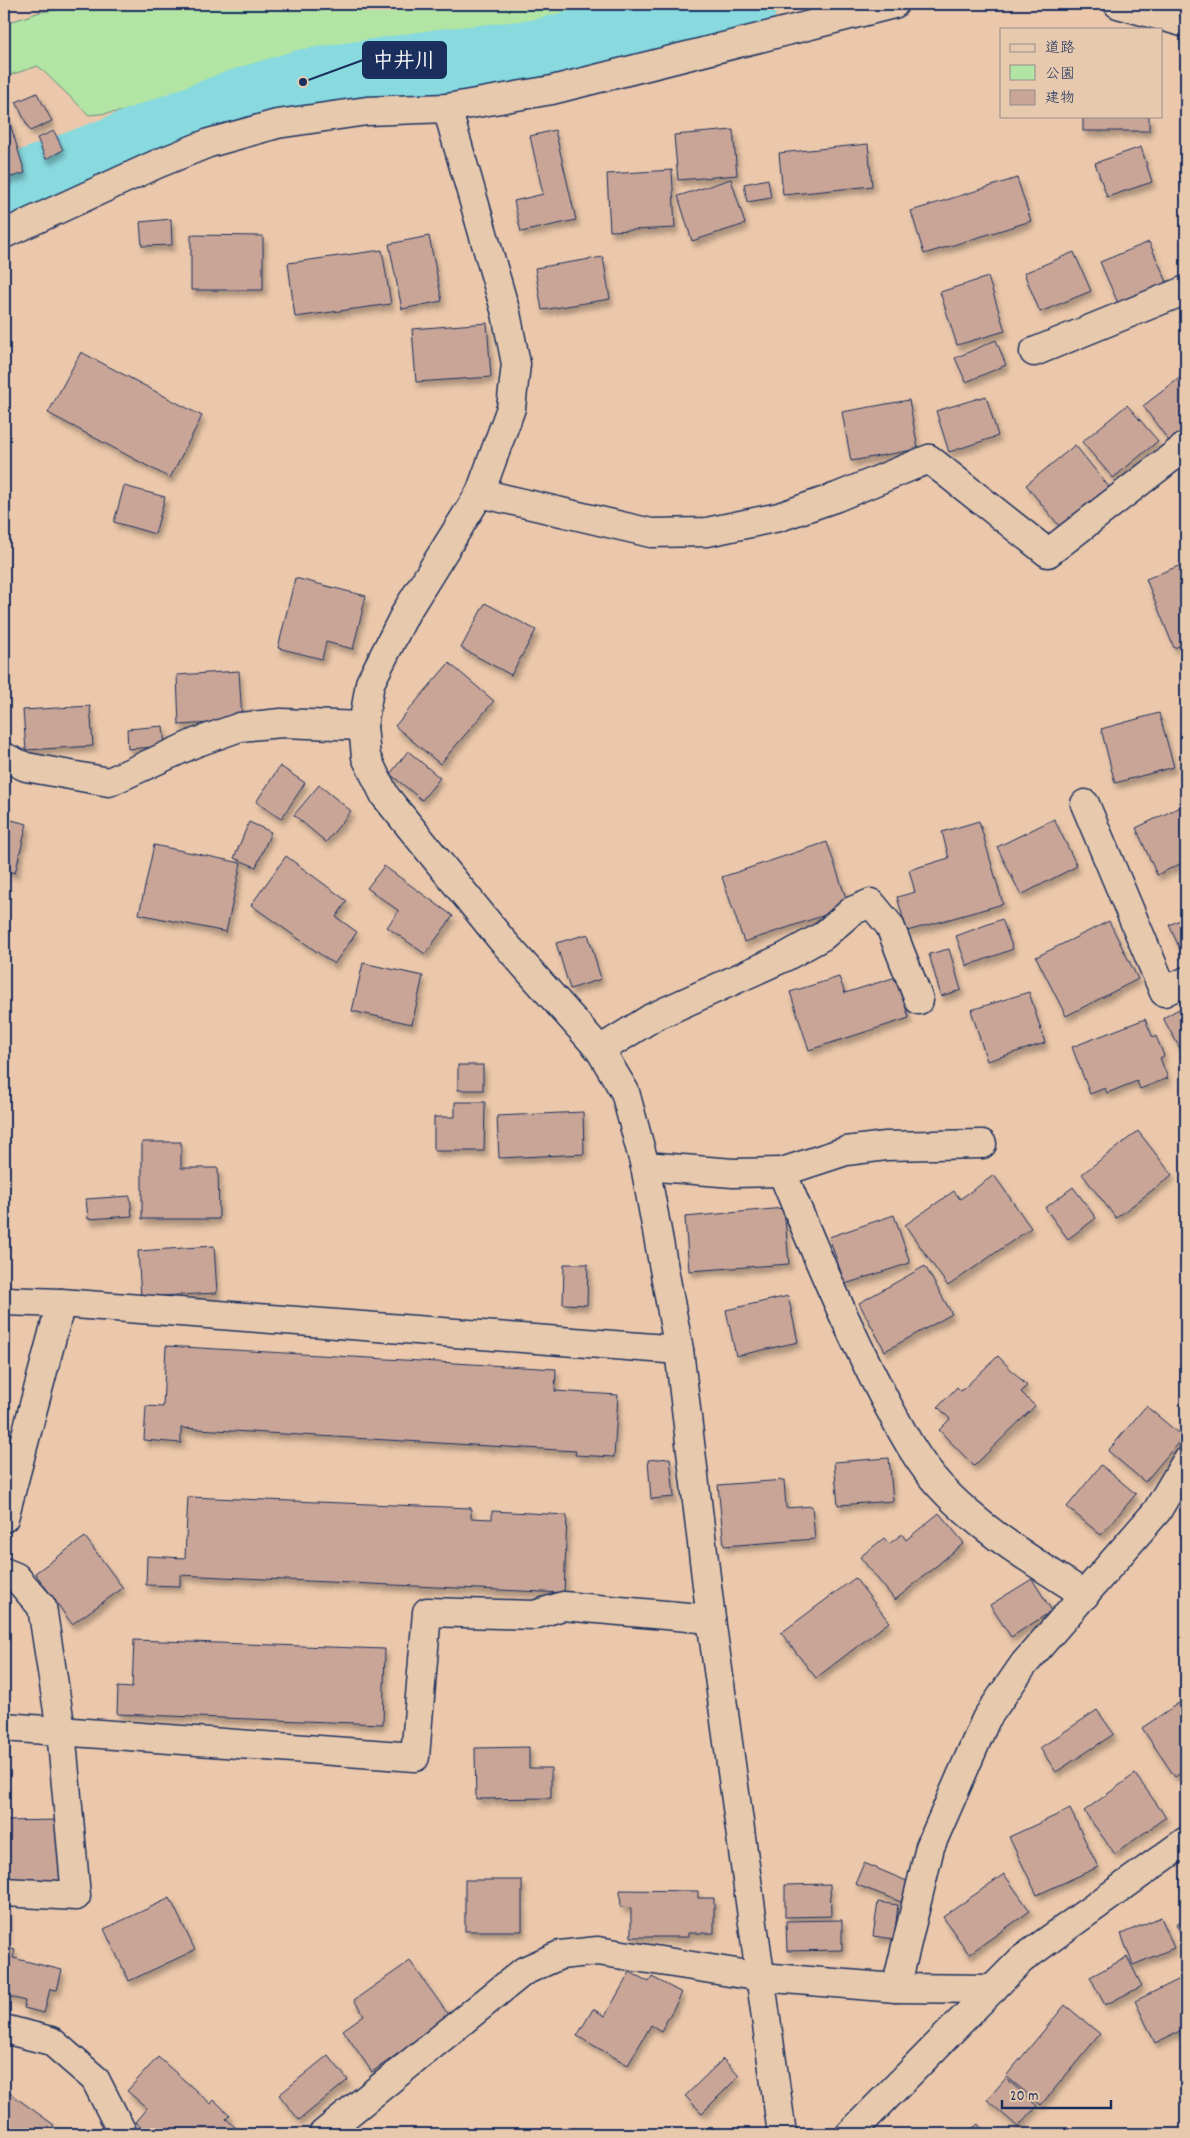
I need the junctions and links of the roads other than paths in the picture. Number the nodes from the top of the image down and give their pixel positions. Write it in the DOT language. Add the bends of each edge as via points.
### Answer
graph roads {
  1 [pos="894,4"];
  2 [pos="1118,4"];
  3 [pos="1186,24"];
  4 [pos="447,108"];
  5 [pos="4,234"];
  6 [pos="1186,290"];
  7 [pos="1034,352"];
  8 [pos="1186,446"];
  9 [pos="480,494"];
  10 [pos="363,726"];
  11 [pos="4,757"];
  12 [pos="1085,804"];
  13 [pos="1186,981"];
  14 [pos="919,1000"];
  15 [pos="600,1050"];
  16 [pos="982,1144"];
  17 [pos="645,1166"];
  18 [pos="782,1172"];
  19 [pos="4,1301"];
  20 [pos="60,1303"];
  21 [pos="679,1350"];
  22 [pos="1186,1462"];
  23 [pos="5,1510"];
  24 [pos="4,1572"];
  25 [pos="1085,1595"];
  26 [pos="712,1619"];
  27 [pos="4,1727"];
  28 [pos="61,1730"];
  29 [pos="1186,1842"];
  30 [pos="4,1892"];
  31 [pos="761,1977"];
  32 [pos="896,1988"];
  33 [pos="994,1989"];
  34 [pos="4,2029"];
  35 [pos="123,2134"];
  36 [pos="323,2134"];
  37 [pos="782,2134"];
  38 [pos="850,2134"];
  1 -- 4 [label="street" via="600,80"];
  2 -- 3 [label="street"];
  4 -- 5 [label="street" via="367,111 277,124 209,143"];
  4 -- 9 [label="street" via="506,313 516,364 510,408"];
  6 -- 7 [label="street"];
  8 -- 9 [label="street" via="1048,552 929,459 779,517 707,532 651,533"];
  9 -- 10 [label="street" via="406,612 370,683"];
  10 -- 11 [label="street" via="281,723 240,727 195,743 108,782 26,767"];
  10 -- 15 [label="street" via="366,756 385,796 501,939"];
  12 -- 13 [label="street" via="1164,992"];
  14 -- 15 [label="street" via="890,926 870,903 852,911 823,936 785,957 653,1017"];
  15 -- 17 [label="street" via="625,1092"];
  16 -- 18 [label="street" via="886,1146 846,1151"];
  17 -- 18 [label="street" via="734,1173"];
  17 -- 21 [label="street"];
  18 -- 25 [label="street" via="870,1373 908,1443 939,1485 984,1527"];
  19 -- 20 [label="street"];
  20 -- 21 [label="street"];
  20 -- 23 [label="street"];
  21 -- 26 [label="street"];
  22 -- 25 [label="street" via="1157,1511"];
  24 -- 28 [label="street" via="16,1577 42,1606"];
  25 -- 32 [label="street" via="1024,1664 986,1719 930,1847"];
  26 -- 28 [label="street" via="563,1606 534,1615 427,1612 415,1757"];
  26 -- 31 [label="street"];
  27 -- 28 [label="street"];
  28 -- 30 [label="street" via="76,1896"];
  29 -- 33 [label="street" via="1021,1960"];
  31 -- 32 [label="street"];
  31 -- 36 [label="street" via="598,1951 560,1955 524,1971"];
  31 -- 37 [label="street"];
  32 -- 33 [label="street"];
  33 -- 38 [label="street"];
  34 -- 35 [label="street" via="51,2041 95,2079"];
}
